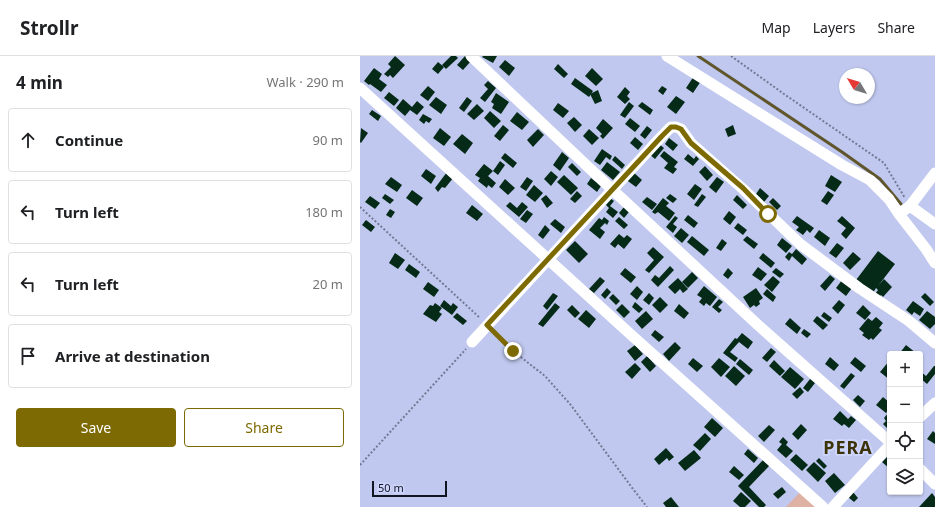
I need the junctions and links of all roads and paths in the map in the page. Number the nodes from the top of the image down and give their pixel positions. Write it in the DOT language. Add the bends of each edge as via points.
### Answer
graph roads {
  1 [pos="472,56"];
  2 [pos="667,56"];
  3 [pos="731,56"];
  4 [pos="360,88"];
  5 [pos="935,173"];
  6 [pos="612,189"];
  7 [pos="910,206"];
  8 [pos="360,207"];
  9 [pos="899,214"];
  10 [pos="935,224"];
  11 [pos="548,259"];
  12 [pos="935,263"];
  13 [pos="487,325"];
  14 [pos="472,342"];
  15 [pos="935,343"];
  16 [pos="935,403"];
  17 [pos="923,414"];
  18 [pos="887,440"];
  19 [pos="887,446"];
  20 [pos="360,465"];
  21 [pos="923,472"];
  22 [pos="935,484"];
  23 [pos="647,507"];
  24 [pos="823,507"];
  25 [pos="834,507"];
  1 -- 6 [label="street"];
  2 -- 9 [label="street" via="870,180 889,199"];
  3 -- 7 [label="path" via="884,163"];
  4 -- 11 [label="street"];
  5 -- 7 [label="street"];
  6 -- 11 [label="street"];
  6 -- 15 [label="street" via="671,127 681,129 691,143 743,188 800,244 909,321"];
  6 -- 18 [label="street"];
  7 -- 9 [label="street"];
  7 -- 10 [label="street"];
  8 -- 13 [label="path"];
  9 -- 12 [label="street"];
  11 -- 13 [label="street"];
  11 -- 24 [label="street"];
  13 -- 14 [label="street"];
  13 -- 23 [label="path" via="513,351 545,376 570,404"];
  14 -- 20 [label="path"];
  16 -- 17 [label="street"];
  19 -- 25 [label="street"];
  21 -- 22 [label="street"];
}
